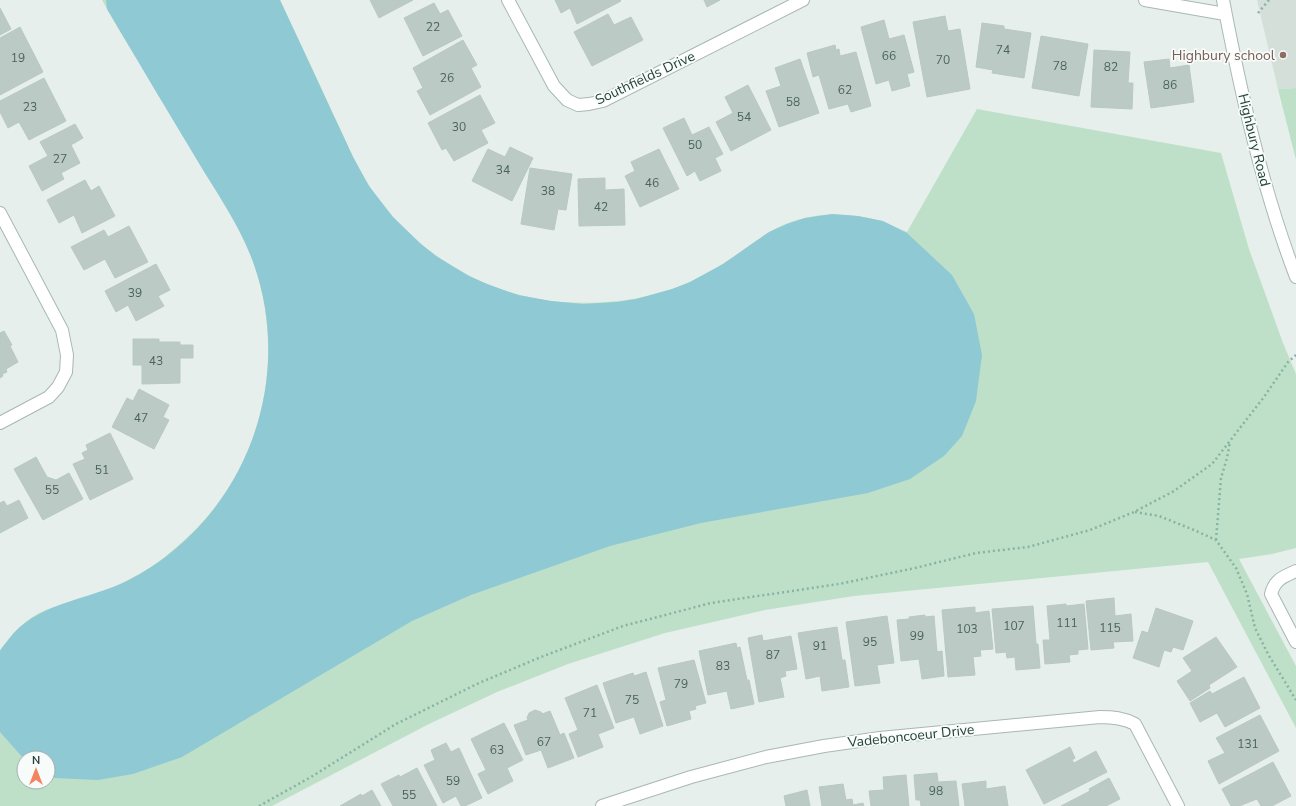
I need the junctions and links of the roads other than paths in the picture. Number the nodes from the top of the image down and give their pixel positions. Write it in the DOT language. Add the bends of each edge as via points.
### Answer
graph roads {
  1 [pos="508,0"];
  2 [pos="803,0"];
  3 [pos="1145,0"];
  4 [pos="1223,0"];
  5 [pos="1225,14"];
  6 [pos="0,213"];
  7 [pos="1296,277"];
  8 [pos="0,423"];
  9 [pos="1296,571"];
  10 [pos="1296,642"];
  11 [pos="602,806"];
  12 [pos="1178,806"];
  1 -- 2 [label="street, Southfields Drive" via="554,86 567,100 578,105 603,101"];
  3 -- 5 [label="street"];
  4 -- 5 [label="street, Highbury Road"];
  5 -- 7 [label="street, Highbury Road" via="1251,134"];
  6 -- 8 [label="street" via="62,330 67,355 66,372 49,397"];
  9 -- 10 [label="street" via="1279,579 1271,594"];
  11 -- 12 [label="street, Vadeboncoeur Drive" via="766,757 824,746 880,738 1113,717 1135,724"];
}
